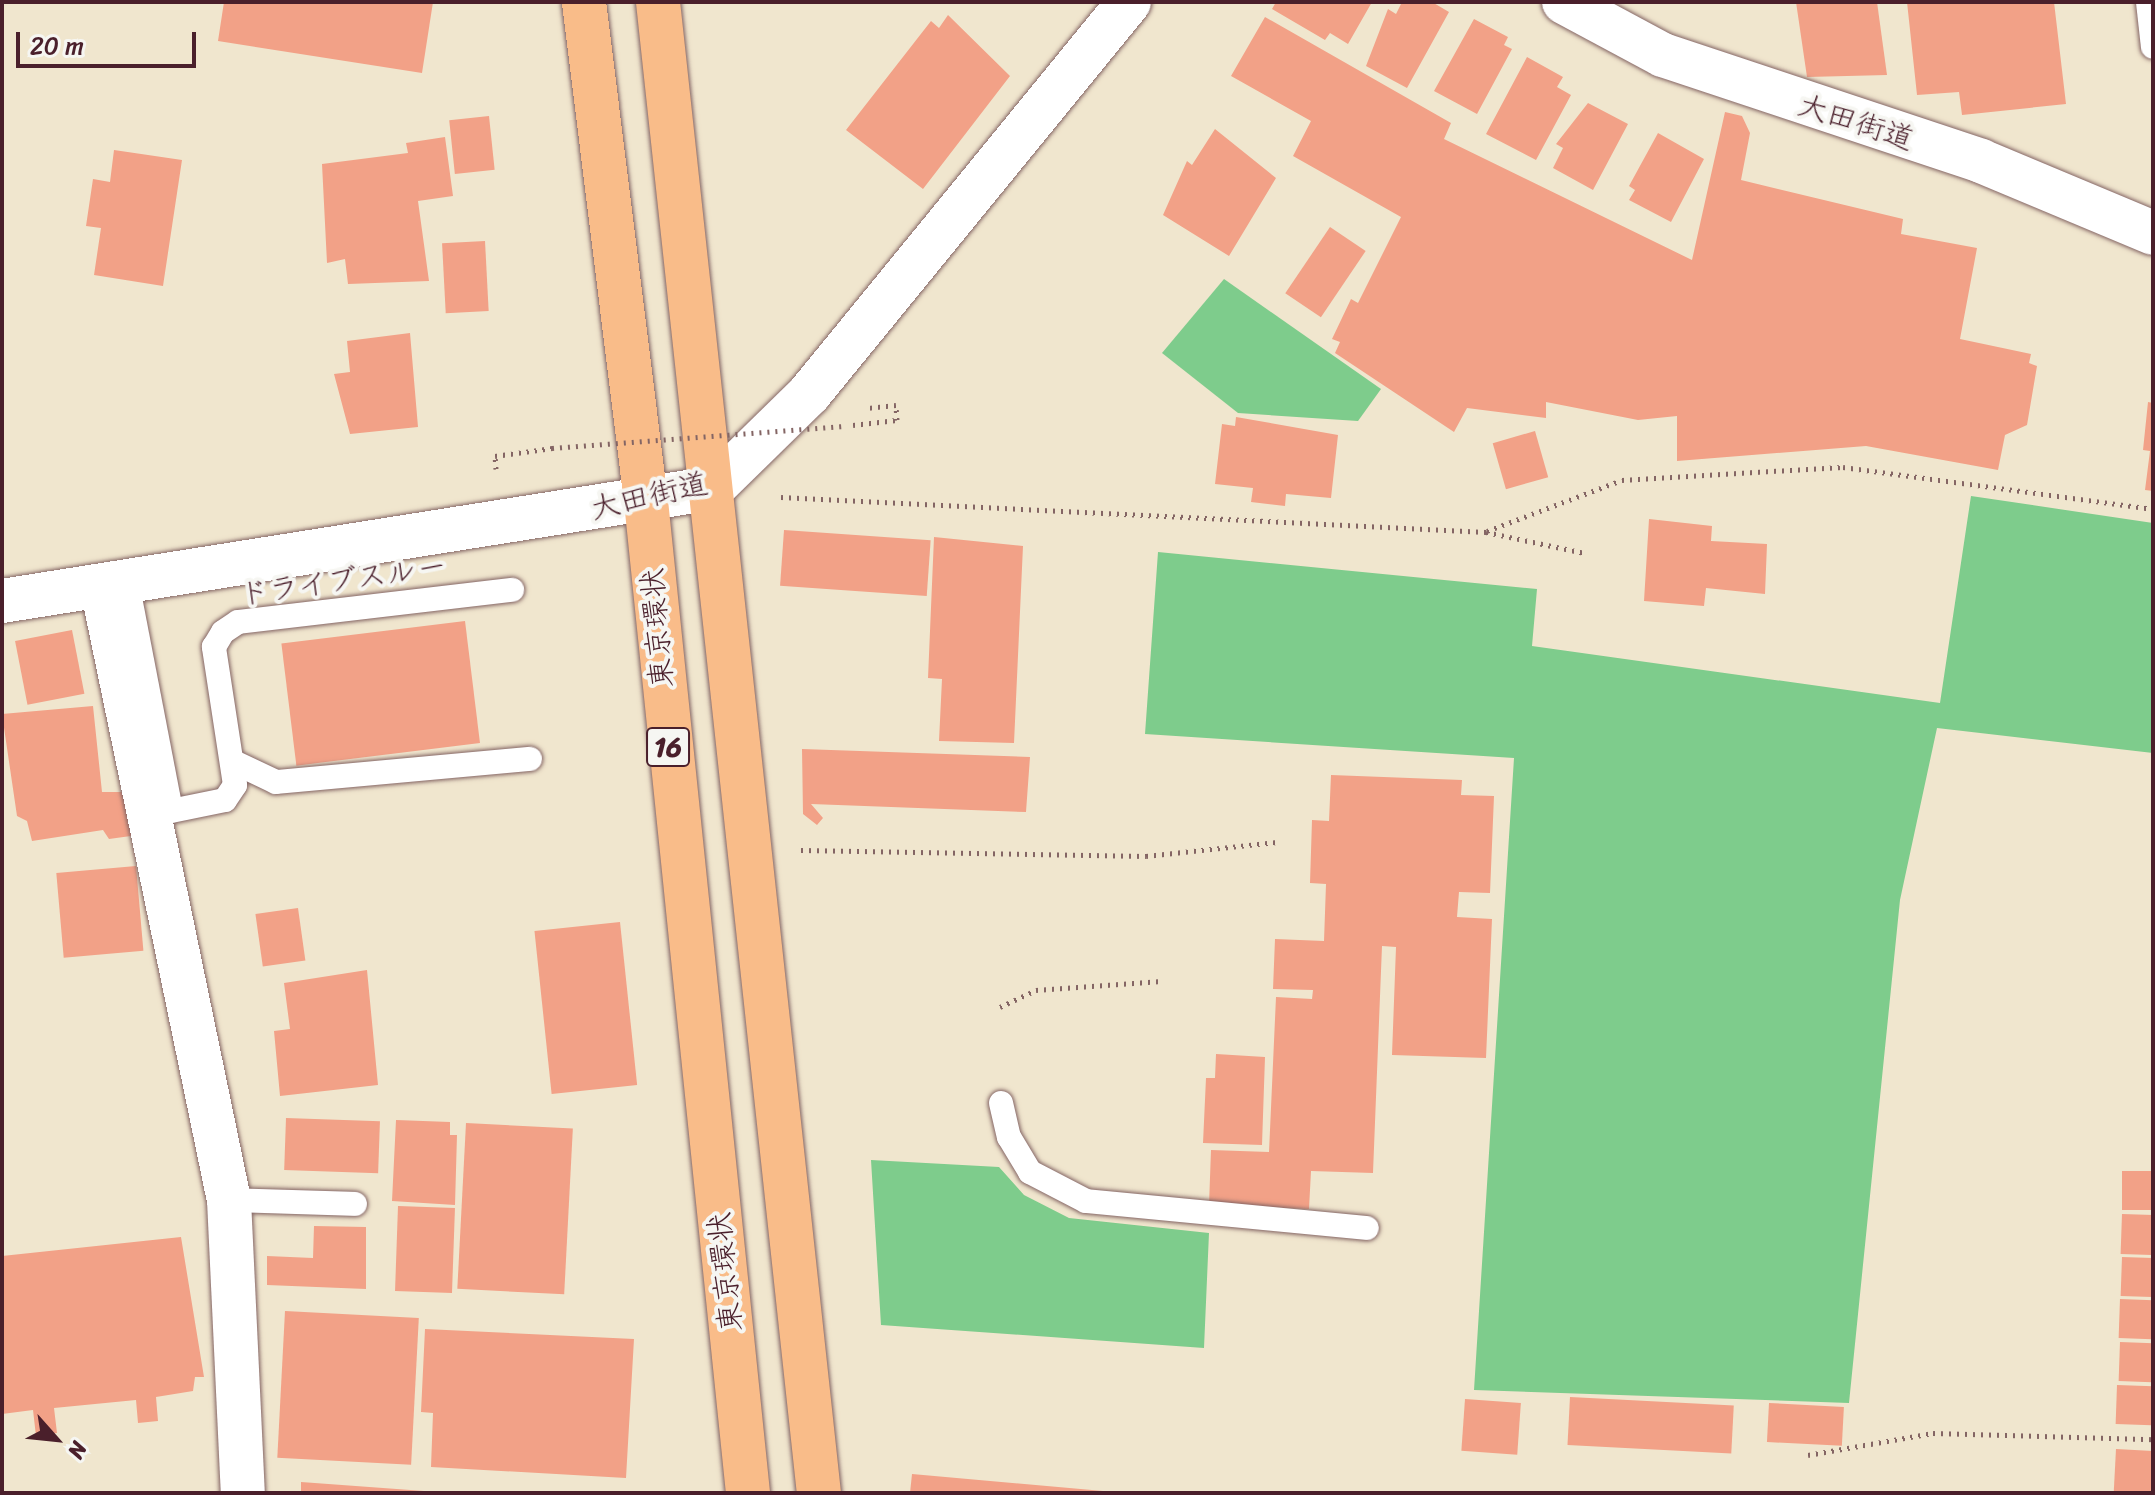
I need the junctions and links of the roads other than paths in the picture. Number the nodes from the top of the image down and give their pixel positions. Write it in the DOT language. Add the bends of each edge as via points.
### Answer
graph roads {
  1 [pos="584,2"];
  2 [pos="658,2"];
  3 [pos="1129,2"];
  4 [pos="1564,2"];
  5 [pos="2148,2"];
  6 [pos="2153,47"];
  7 [pos="2153,233"];
  8 [pos="713,488"];
  9 [pos="646,501"];
  10 [pos="114,584"];
  11 [pos="512,590"];
  12 [pos="2,601"];
  13 [pos="530,759"];
  14 [pos="236,763"];
  15 [pos="1001,1103"];
  16 [pos="229,1200"];
  17 [pos="355,1204"];
  18 [pos="1367,1228"];
  19 [pos="243,1493"];
  20 [pos="748,1493"];
  21 [pos="819,1493"];
  1 -- 9 [label="highway, 東京環状 / 16"];
  2 -- 8 [label="highway"];
  3 -- 8 [label="street, 大田街道" via="809,394"];
  4 -- 7 [label="street, 大田街道" via="1701,70 1981,161"];
  5 -- 6 [label="lane"];
  8 -- 9 [label="street, 大田街道"];
  8 -- 21 [label="highway"];
  9 -- 10 [label="street, 大田街道"];
  9 -- 20 [label="highway, 東京環状 / 16"];
  10 -- 12 [label="street, 大田街道"];
  10 -- 14 [label="lane, ドライブスルー" via="171,811 225,800 235,785"];
  10 -- 16 [label="street"];
  11 -- 14 [label="lane, ドライブスルー" via="238,622 214,647"];
  13 -- 14 [label="lane" via="276,782"];
  15 -- 18 [label="lane" via="1030,1172 1086,1201"];
  16 -- 17 [label="lane"];
  16 -- 19 [label="street"];
}
